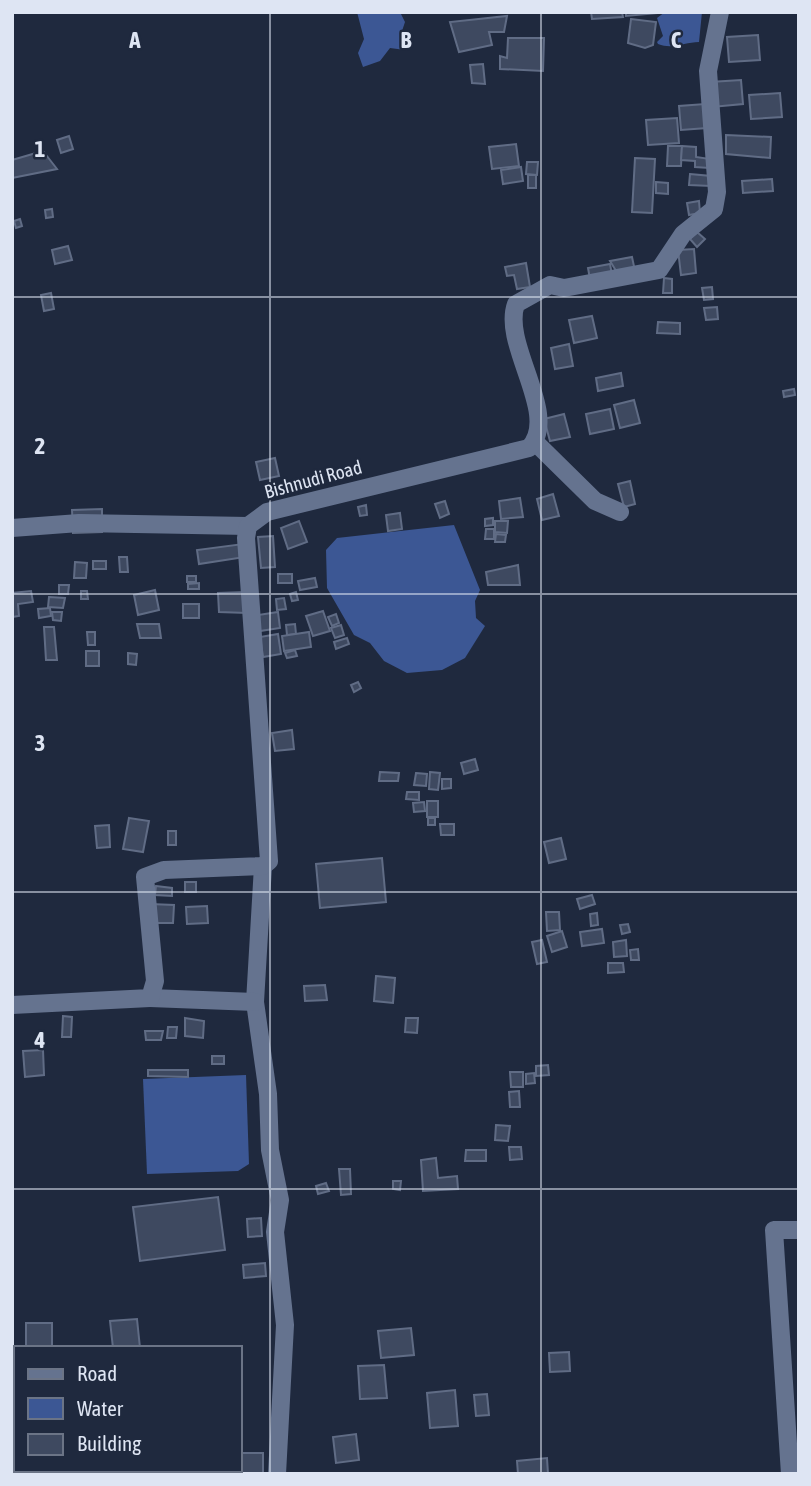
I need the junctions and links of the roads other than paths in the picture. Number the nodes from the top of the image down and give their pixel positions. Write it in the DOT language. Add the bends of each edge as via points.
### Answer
graph roads {
  1 [pos="720,12"];
  2 [pos="535,442"];
  3 [pos="620,512"];
  4 [pos="248,526"];
  5 [pos="12,528"];
  6 [pos="263,866"];
  7 [pos="149,998"];
  8 [pos="255,1002"];
  9 [pos="12,1005"];
  10 [pos="799,1230"];
  11 [pos="277,1474"];
  12 [pos="790,1474"];
  1 -- 2 [label="street" via="708,71 714,209 683,234 659,270 564,288 550,285 516,304 517,338 540,425"];
  2 -- 3 [label="street" via="595,501"];
  2 -- 4 [label="street, Bishnudi Road" via="529,448 267,512"];
  4 -- 5 [label="street" via="79,523"];
  4 -- 6 [label="street" via="269,852 269,861"];
  6 -- 7 [label="street" via="164,870 145,877 155,981"];
  6 -- 8 [label="street"];
  7 -- 8 [label="street"];
  7 -- 9 [label="street"];
  8 -- 11 [label="street" via="268,1094 270,1150 280,1200 275,1232 285,1325"];
  10 -- 12 [label="street" via="774,1230"];
}
